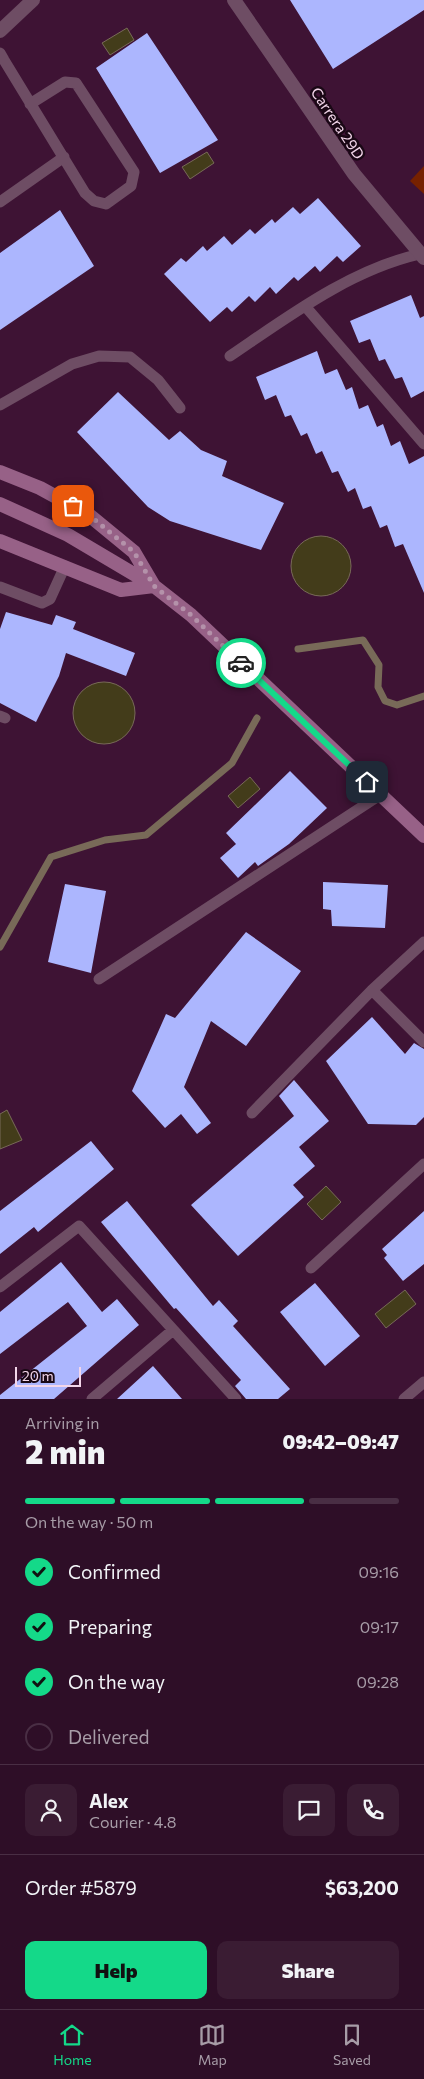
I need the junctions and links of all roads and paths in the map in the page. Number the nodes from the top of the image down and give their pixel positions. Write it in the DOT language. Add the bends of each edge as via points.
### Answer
graph roads {
  1 [pos="33,0"];
  2 [pos="234,0"];
  3 [pos="0,31"];
  4 [pos="0,53"];
  5 [pos="30,104"];
  6 [pos="64,158"];
  7 [pos="0,202"];
  8 [pos="422,256"];
  9 [pos="305,306"];
  10 [pos="230,356"];
  11 [pos="0,405"];
  12 [pos="180,408"];
  13 [pos="424,444"];
  14 [pos="0,472"];
  15 [pos="0,504"];
  16 [pos="0,541"];
  17 [pos="65,566"];
  18 [pos="154,586"];
  19 [pos="0,587"];
  20 [pos="380,795"];
  21 [pos="424,836"];
  22 [pos="424,942"];
  23 [pos="99,979"];
  24 [pos="372,990"];
  25 [pos="424,1042"];
  26 [pos="252,1113"];
  27 [pos="424,1164"];
  28 [pos="311,1268"];
  29 [pos="0,1287"];
  30 [pos="173,1330"];
  31 [pos="424,1382"];
  32 [pos="92,1399"];
  33 [pos="236,1399"];
  34 [pos="404,1399"];
  1 -- 3 [label="street"];
  2 -- 8 [label="street, Carrera 29D" via="354,174"];
  4 -- 5 [label="lane"];
  5 -- 6 [label="lane"];
  5 -- 6 [label="lane" via="65,82 76,83 134,172 132,186 106,204 94,201 85,193"];
  6 -- 7 [label="lane"];
  8 -- 9 [label="lane" via="396,260"];
  9 -- 10 [label="lane"];
  9 -- 13 [label="lane"];
  11 -- 12 [label="lane" via="72,364 100,356 130,358 158,380"];
  14 -- 18 [label="main road" via="40,488 89,515 134,552"];
  15 -- 18 [label="main road" via="68,535"];
  16 -- 17 [label="main road"];
  17 -- 18 [label="main road" via="121,590"];
  17 -- 19 [label="lane" via="50,599 42,603"];
  18 -- 20 [label="main road" via="191,615"];
  20 -- 21 [label="main road"];
  20 -- 23 [label="lane"];
  22 -- 24 [label="lane"];
  24 -- 25 [label="lane"];
  24 -- 26 [label="lane"];
  27 -- 28 [label="lane"];
  29 -- 30 [label="lane" via="79,1226"];
  30 -- 32 [label="lane"];
  30 -- 33 [label="lane"];
  31 -- 34 [label="lane"];
}
